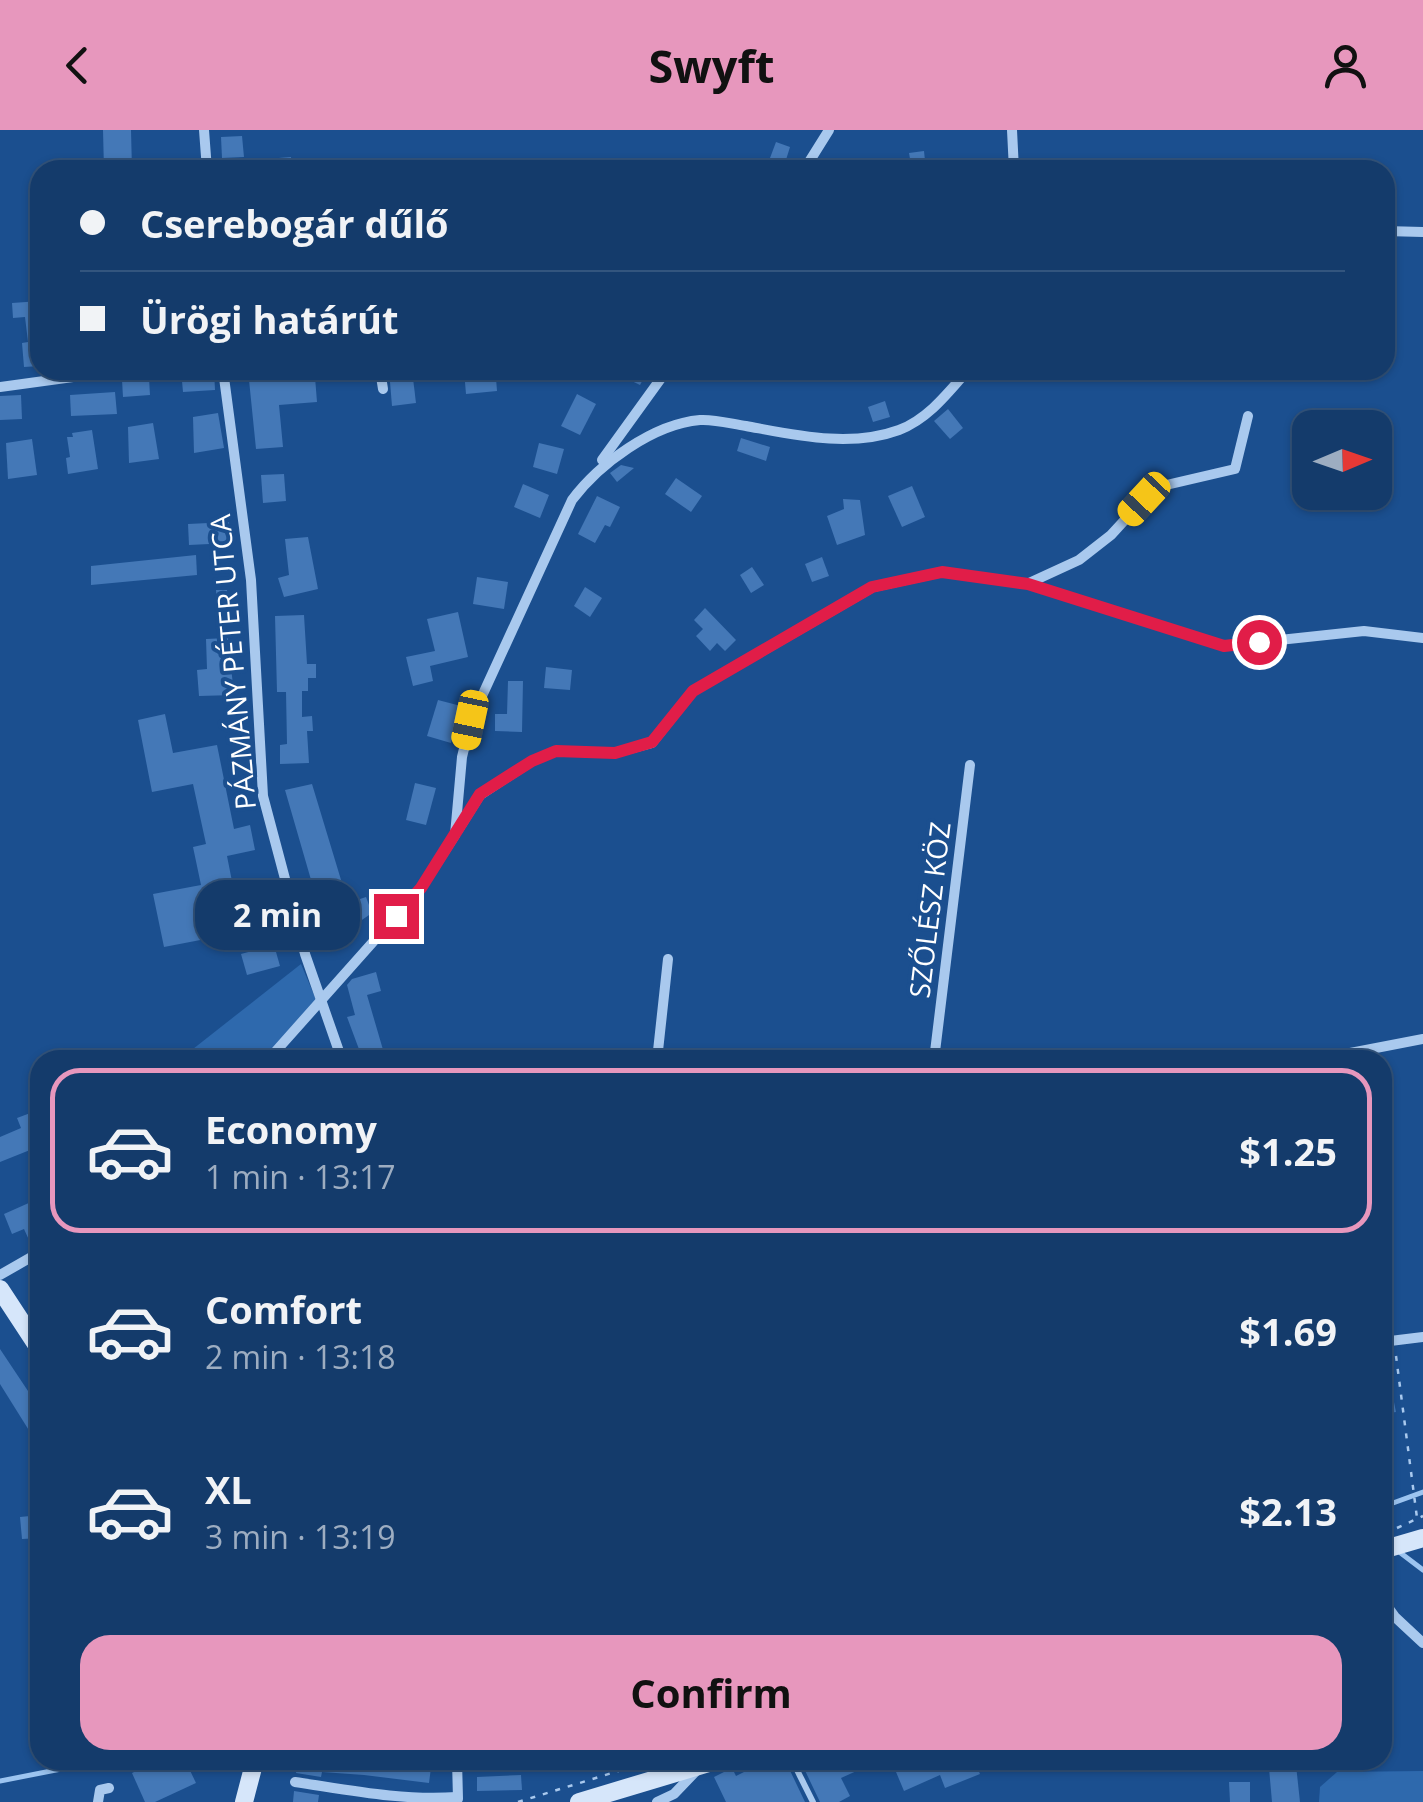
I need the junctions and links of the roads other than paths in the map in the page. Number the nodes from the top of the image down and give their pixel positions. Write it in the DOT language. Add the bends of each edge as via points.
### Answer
graph roads {
  1 [pos="204,130"];
  2 [pos="829,130"];
  3 [pos="1012,130"];
  4 [pos="206,160"];
  5 [pos="810,160"];
  6 [pos="1014,160"];
  7 [pos="1395,231"];
  8 [pos="1423,232"];
  9 [pos="51,380"];
  10 [pos="224,380"];
  11 [pos="382,380"];
  12 [pos="660,380"];
  13 [pos="958,380"];
  14 [pos="0,387"];
  15 [pos="384,389"];
  16 [pos="1248,416"];
  17 [pos="589,477"];
  18 [pos="1028,584"];
  19 [pos="1423,638"];
  20 [pos="970,765"];
  21 [pos="455,836"];
  22 [pos="668,959"];
  23 [pos="320,998"];
  24 [pos="1423,1039"];
  25 [pos="276,1050"];
  26 [pos="338,1050"];
  27 [pos="658,1050"];
  28 [pos="935,1050"];
  29 [pos="1366,1050"];
  30 [pos="30,1258"];
  31 [pos="0,1275"];
  32 [pos="0,1289"];
  33 [pos="30,1335"];
  34 [pos="1423,1337"];
  35 [pos="1392,1341"];
  36 [pos="1392,1612"];
  37 [pos="1423,1643"];
  38 [pos="253,1770"];
  39 [pos="457,1770"];
  40 [pos="687,1770"];
  41 [pos="697,1770"];
  42 [pos="797,1770"];
  43 [pos="295,1782"];
  44 [pos="109,1788"];
  45 [pos="458,1800"];
  46 [pos="664,1800"];
  47 [pos="98,1802"];
  48 [pos="244,1802"];
  49 [pos="580,1802"];
  50 [pos="814,1802"];
  1 -- 4 [label="street"];
  2 -- 5 [label="street"];
  3 -- 6 [label="street"];
  7 -- 8 [label="street"];
  9 -- 14 [label="street"];
  10 -- 23 [label="street, PÁZMÁNY PÉTER UTCA" via="250,580 263,796"];
  11 -- 15 [label="street"];
  12 -- 17 [label="street"];
  13 -- 17 [label="street" via="924,416 870,437 805,437 700,420 617,453"];
  16 -- 18 [label="street" via="1235,469 1162,486 1079,560"];
  17 -- 21 [label="street" via="470,720"];
  18 -- 19 [label="street" via="1224,646 1364,631"];
  18 -- 21 [label="street" via="942,572 872,587 693,691 652,742 615,753 556,751 532,761 480,794"];
  20 -- 28 [label="street, SZŐLÉSZ KÖZ"];
  21 -- 23 [label="street" via="421,888"];
  22 -- 27 [label="street"];
  23 -- 25 [label="street"];
  23 -- 26 [label="street, PÁZMÁNY PÉTER UTCA"];
  24 -- 29 [label="street"];
  30 -- 31 [label="street"];
  32 -- 33 [label="main road"];
  34 -- 35 [label="street"];
  36 -- 37 [label="street"];
  38 -- 48 [label="main road"];
  39 -- 45 [label="street"];
  40 -- 49 [label="main road"];
  41 -- 46 [label="street"];
  42 -- 50 [label="lane"];
  43 -- 45 [label="street"];
  44 -- 47 [label="street" via="100,1790"];
}
